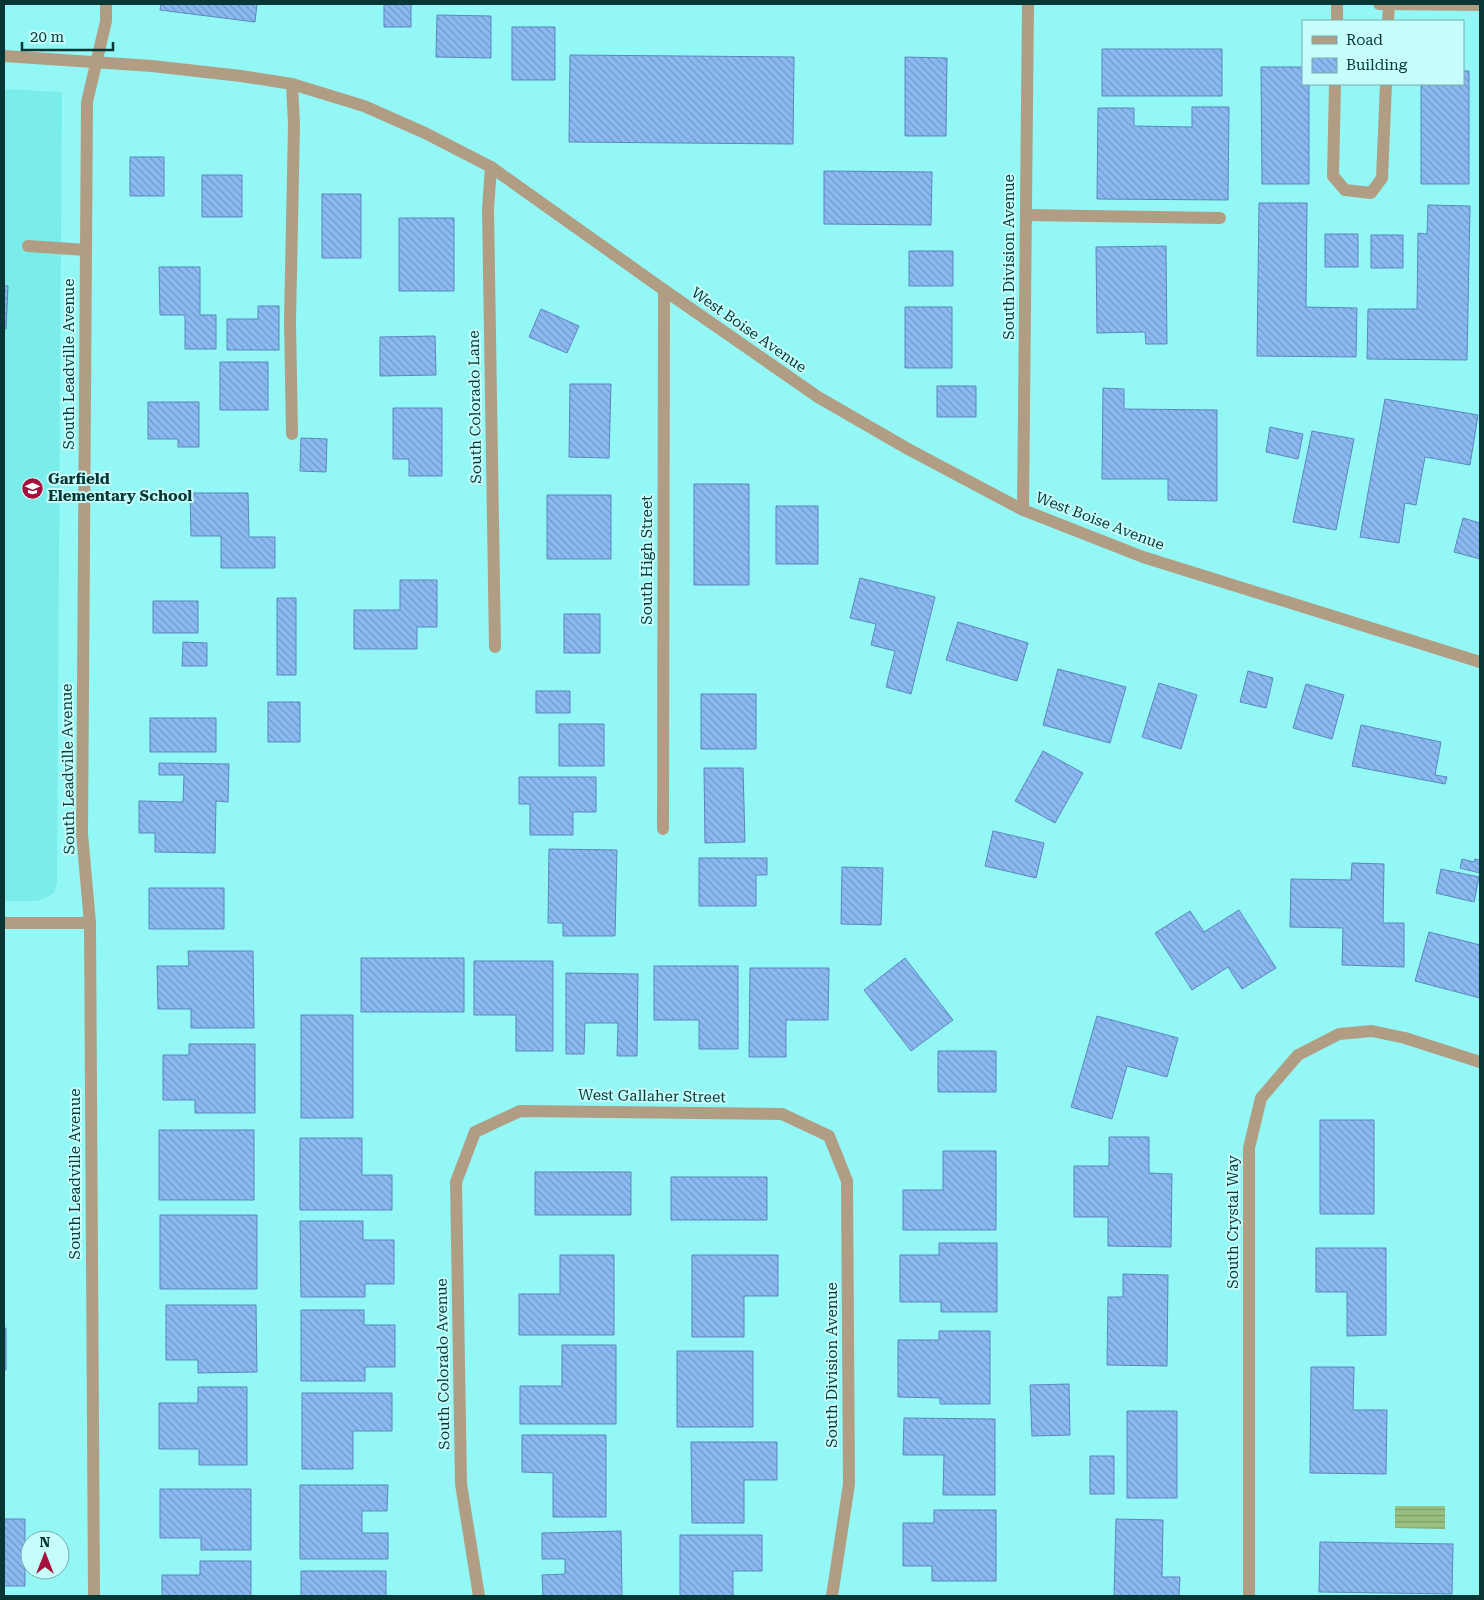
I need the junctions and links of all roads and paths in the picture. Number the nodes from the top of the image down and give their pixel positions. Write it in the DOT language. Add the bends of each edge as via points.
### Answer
graph roads {
  1 [pos="106,4"];
  2 [pos="1028,4"];
  3 [pos="1337,4"];
  4 [pos="1379,4"];
  5 [pos="1389,4"];
  6 [pos="1480,5"];
  7 [pos="1337,20"];
  8 [pos="1388,20"];
  9 [pos="4,56"];
  10 [pos="97,61"];
  11 [pos="292,84"];
  12 [pos="1335,85"];
  13 [pos="1386,85"];
  14 [pos="491,168"];
  15 [pos="1026,216"];
  16 [pos="1220,218"];
  17 [pos="28,246"];
  18 [pos="86,250"];
  19 [pos="664,290"];
  20 [pos="292,434"];
  21 [pos="1024,510"];
  22 [pos="496,647"];
  23 [pos="1480,662"];
  24 [pos="663,829"];
  25 [pos="4,923"];
  26 [pos="90,923"];
  27 [pos="1480,1062"];
  28 [pos="474,1132"];
  29 [pos="829,1136"];
  30 [pos="94,1596"];
  31 [pos="479,1596"];
  32 [pos="832,1596"];
  33 [pos="1249,1596"];
  1 -- 10 [label="street, South Leadville Avenue" via="106,21"];
  2 -- 15 [label="street, South Division Avenue"];
  3 -- 7 [label="street"];
  4 -- 5 [label="street"];
  5 -- 6 [label="street"];
  5 -- 8 [label="street"];
  9 -- 10 [label="street, West Boise Avenue"];
  10 -- 11 [label="street, West Boise Avenue"];
  10 -- 18 [label="street, South Leadville Avenue" via="87,102"];
  11 -- 14 [label="street, West Boise Avenue" via="364,106"];
  11 -- 20 [label="street"];
  12 -- 13 [label="street" via="1333,176 1344,190 1371,193 1382,178"];
  14 -- 19 [label="street, West Boise Avenue"];
  14 -- 22 [label="street, South Colorado Lane" via="488,209"];
  15 -- 16 [label="street"];
  15 -- 21 [label="street, South Division Avenue"];
  17 -- 18 [label="street"];
  18 -- 26 [label="street, South Leadville Avenue" via="82,834"];
  19 -- 21 [label="street, West Boise Avenue" via="818,397"];
  19 -- 24 [label="street, South High Street"];
  21 -- 23 [label="street, West Boise Avenue" via="1144,557"];
  25 -- 26 [label="street"];
  26 -- 30 [label="street, South Leadville Avenue"];
  27 -- 33 [label="street, South Crystal Way" via="1372,1031 1339,1034 1298,1056 1261,1098 1249,1148"];
  28 -- 29 [label="street, West Gallaher Street" via="520,1111 782,1114"];
  28 -- 31 [label="street, South Colorado Avenue" via="456,1182 461,1484"];
  29 -- 32 [label="street, South Division Avenue" via="847,1181 849,1484"];
}
